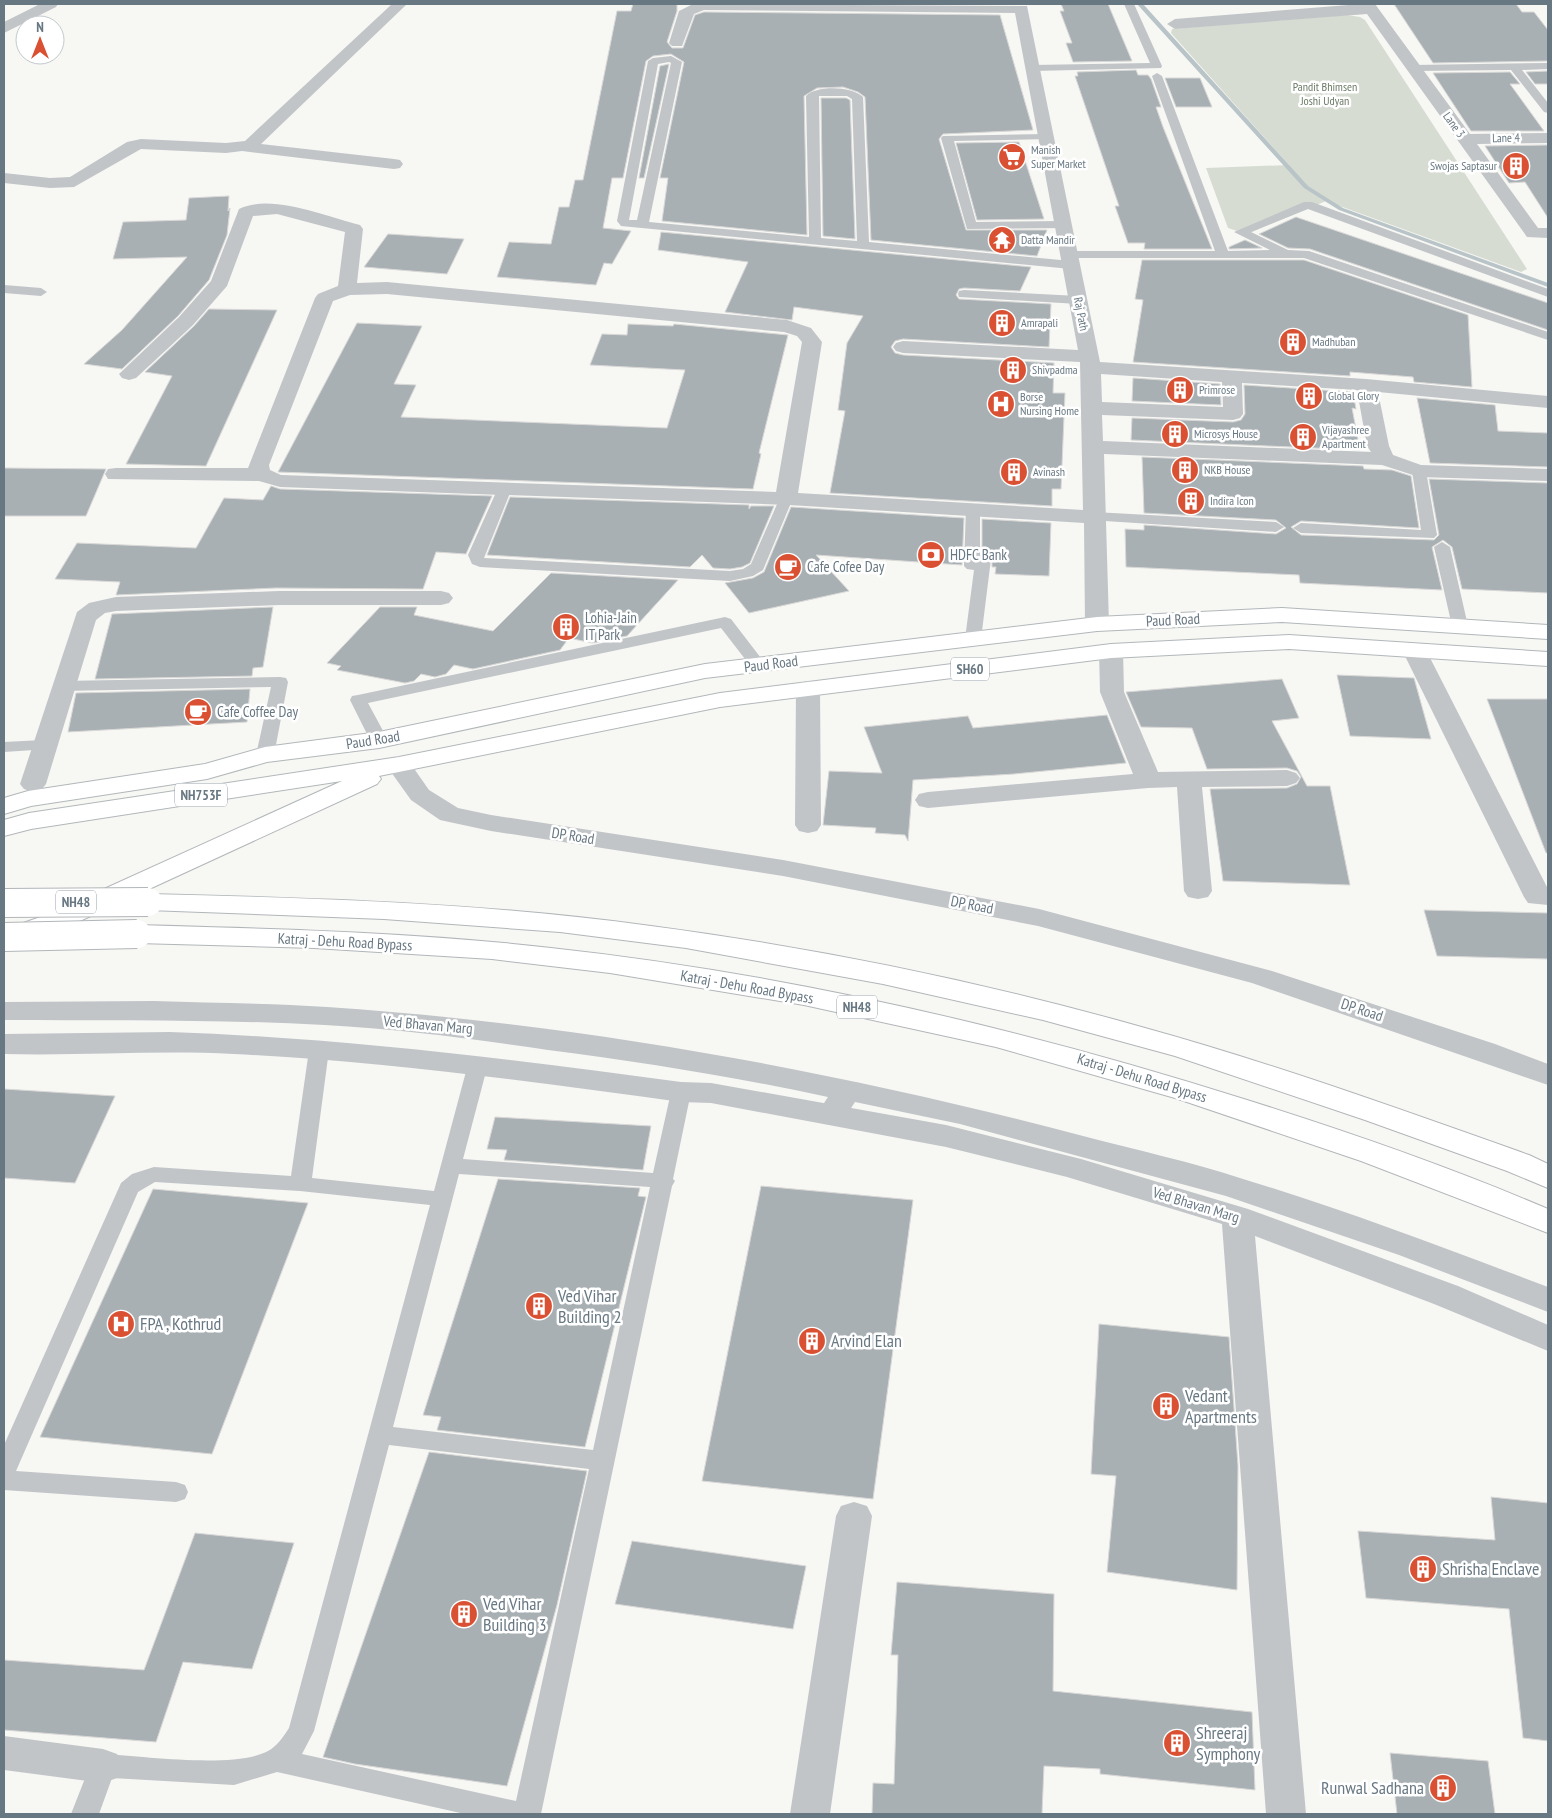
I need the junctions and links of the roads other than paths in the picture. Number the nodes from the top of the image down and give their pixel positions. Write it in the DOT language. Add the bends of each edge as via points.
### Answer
graph roads {
  1 [pos="51,4"];
  2 [pos="400,4"];
  3 [pos="702,4"];
  4 [pos="1129,4"];
  5 [pos="906,6"];
  6 [pos="1015,7"];
  7 [pos="1370,7"];
  8 [pos="1175,24"];
  9 [pos="4,28"];
  10 [pos="677,43"];
  11 [pos="1514,66"];
  12 [pos="1548,66"];
  13 [pos="1033,68"];
  14 [pos="1413,68"];
  15 [pos="1157,76"];
  16 [pos="1548,110"];
  17 [pos="1046,137"];
  18 [pos="1548,138"];
  19 [pos="1465,139"];
  20 [pos="246,146"];
  21 [pos="394,164"];
  22 [pos="4,178"];
  23 [pos="642,224"];
  24 [pos="1064,225"];
  25 [pos="1548,233"];
  26 [pos="815,240"];
  27 [pos="863,245"];
  28 [pos="1286,253"];
  29 [pos="1223,254"];
  30 [pos="1070,260"];
  31 [pos="4,289"];
  32 [pos="347,289"];
  33 [pos="41,292"];
  34 [pos="1548,293"];
  35 [pos="964,294"];
  36 [pos="1078,300"];
  37 [pos="1548,336"];
  38 [pos="903,347"];
  39 [pos="1090,362"];
  40 [pos="129,374"];
  41 [pos="1232,376"];
  42 [pos="1366,385"];
  43 [pos="1548,402"];
  44 [pos="1092,408"];
  45 [pos="1092,447"];
  46 [pos="1385,459"];
  47 [pos="1419,471"];
  48 [pos="116,474"];
  49 [pos="262,475"];
  50 [pos="1548,475"];
  51 [pos="505,488"];
  52 [pos="786,498"];
  53 [pos="973,508"];
  54 [pos="1094,517"];
  55 [pos="1276,527"];
  56 [pos="1301,528"];
  57 [pos="1442,547"];
  58 [pos="977,562"];
  59 [pos="441,598"];
  60 [pos="1097,624"];
  61 [pos="1460,626"];
  62 [pos="1548,632"];
  63 [pos="973,639"];
  64 [pos="1414,650"];
  65 [pos="1111,651"];
  66 [pos="1548,659"];
  67 [pos="758,665"];
  68 [pos="62,686"];
  69 [pos="808,688"];
  70 [pos="379,740"];
  71 [pos="43,745"];
  72 [pos="4,747"];
  73 [pos="265,755"];
  74 [pos="399,765"];
  75 [pos="1287,778"];
  76 [pos="1148,780"];
  77 [pos="1189,780"];
  78 [pos="33,784"];
  79 [pos="4,789"];
  80 [pos="928,800"];
  81 [pos="4,806"];
  82 [pos="808,825"];
  83 [pos="4,828"];
  84 [pos="1198,891"];
  85 [pos="1548,897"];
  86 [pos="4,903"];
  87 [pos="4,938"];
  88 [pos="4,1011"];
  89 [pos="4,1044"];
  90 [pos="319,1050"];
  91 [pos="478,1064"];
  92 [pos="1548,1075"];
  93 [pos="848,1090"];
  94 [pos="681,1092"];
  95 [pos="831,1115"];
  96 [pos="451,1166"];
  97 [pos="1548,1177"];
  98 [pos="664,1181"];
  99 [pos="300,1184"];
  100 [pos="442,1199"];
  101 [pos="1237,1217"];
  102 [pos="1548,1222"];
  103 [pos="1548,1300"];
  104 [pos="1548,1339"];
  105 [pos="379,1435"];
  106 [pos="604,1461"];
  107 [pos="4,1472"];
  108 [pos="4,1480"];
  109 [pos="176,1492"];
  110 [pos="854,1516"];
  111 [pos="4,1753"];
  112 [pos="277,1760"];
  113 [pos="103,1766"];
  114 [pos="85,1814"];
  115 [pos="518,1814"];
  116 [pos="527,1814"];
  117 [pos="810,1814"];
  118 [pos="1286,1814"];
  1 -- 9 [label="street"];
  2 -- 20 [label="street"];
  3 -- 5 [label="street" via="713,7"];
  3 -- 10 [label="street" via="687,11"];
  4 -- 13 [label="lane" via="1157,66"];
  5 -- 6 [label="street"];
  6 -- 13 [label="street, Raj Path"];
  7 -- 8 [label="street"];
  7 -- 14 [label="street, Lane 3"];
  11 -- 12 [label="lane"];
  11 -- 14 [label="lane"];
  11 -- 16 [label="lane"];
  13 -- 17 [label="street, Raj Path"];
  14 -- 19 [label="street, Lane 3"];
  15 -- 29 [label="lane"];
  17 -- 24 [label="street, Raj Path"];
  17 -- 24 [label="lane" via="947,138 971,226"];
  18 -- 19 [label="street, Lane 4"];
  19 -- 25 [label="street, Lane 3" via="1533,233"];
  20 -- 21 [label="street"];
  20 -- 22 [label="street" via="141,144 74,182"];
  23 -- 23 [label="lane" via="626,223 622,219 653,61 671,59 678,62"];
  23 -- 26 [label="lane"];
  24 -- 30 [label="street, Raj Path"];
  26 -- 27 [label="lane"];
  26 -- 27 [label="lane" via="812,96 849,94 857,97"];
  27 -- 30 [label="lane"];
  28 -- 29 [label="lane"];
  28 -- 34 [label="lane" via="1240,232 1308,205"];
  28 -- 37 [label="lane" via="1321,258"];
  29 -- 30 [label="lane"];
  30 -- 36 [label="street, Raj Path"];
  31 -- 33 [label="lane"];
  32 -- 40 [label="street" via="354,230 277,208 249,211 245,213 220,282 186,321"];
  32 -- 49 [label="street" via="325,298 258,465"];
  32 -- 52 [label="street" via="387,288 797,328 812,342"];
  35 -- 36 [label="lane"];
  36 -- 39 [label="street, Raj Path"];
  38 -- 39 [label="street"];
  39 -- 41 [label="street"];
  39 -- 44 [label="street, Raj Path"];
  41 -- 42 [label="street"];
  41 -- 44 [label="street" via="1233,414"];
  42 -- 43 [label="street"];
  42 -- 46 [label="street" via="1378,446"];
  44 -- 45 [label="street, Raj Path"];
  45 -- 46 [label="street"];
  45 -- 54 [label="street, Raj Path"];
  46 -- 47 [label="street"];
  47 -- 50 [label="street"];
  47 -- 56 [label="lane" via="1429,536"];
  48 -- 49 [label="street"];
  49 -- 51 [label="street" via="280,481"];
  51 -- 52 [label="street"];
  51 -- 52 [label="lane" via="476,555 480,562 730,576 758,567"];
  52 -- 53 [label="street"];
  53 -- 54 [label="street"];
  53 -- 58 [label="lane"];
  54 -- 55 [label="lane"];
  54 -- 60 [label="street, Raj Path"];
  57 -- 61 [label="lane"];
  58 -- 63 [label="lane"];
  59 -- 68 [label="street" via="279,598 116,604 97,608 85,616"];
  60 -- 61 [label="main road, Paud Road / SH60" via="1282,615"];
  60 -- 63 [label="main road, Paud Road / SH60"];
  60 -- 65 [label="main road"];
  61 -- 62 [label="main road, Paud Road / SH60"];
  63 -- 67 [label="main road, Paud Road / SH60"];
  64 -- 65 [label="main road, Paud Road / SH60" via="1289,642"];
  64 -- 66 [label="main road, Paud Road / SH60"];
  64 -- 85 [label="street" via="1538,897"];
  65 -- 69 [label="main road, Paud Road / SH60"];
  65 -- 76 [label="street" via="1112,692"];
  67 -- 70 [label="main road, Paud Road / SH60" via="705,672"];
  67 -- 70 [label="lane" via="725,622 358,700"];
  68 -- 71 [label="street"];
  68 -- 73 [label="lane" via="280,682"];
  69 -- 74 [label="main road, Paud Road / SH60" via="720,700"];
  69 -- 82 [label="street"];
  70 -- 73 [label="main road, Paud Road / SH60"];
  71 -- 72 [label="lane"];
  71 -- 78 [label="street"];
  73 -- 78 [label="main road"];
  73 -- 81 [label="main road, Paud Road / NH753F" via="207,771 28,799"];
  74 -- 83 [label="main road, Paud Road / NH753F" via="29,821"];
  74 -- 87 [label="main road, Paud Road" via="59,920"];
  74 -- 92 [label="street, DP Road" via="420,795 449,814 783,868 1039,918 1262,977"];
  75 -- 77 [label="street"];
  76 -- 77 [label="street"];
  76 -- 80 [label="street"];
  77 -- 84 [label="street"];
  78 -- 79 [label="main road"];
  86 -- 97 [label="main road, NH48, bridge" via="148,902 462,915 620,930 780,954 956,990 1136,1035 1323,1093 1518,1163"];
  87 -- 102 [label="main road, Katraj - Dehu Road Bypass / NH48, bridge" via="137,934 450,948 607,963 765,988 940,1024 1118,1069 1303,1128 1495,1198"];
  88 -- 93 [label="street, Ved Bhavan Marg" via="154,1010 326,1016 483,1030 634,1051"];
  89 -- 90 [label="street, Ved Bhavan Marg" via="170,1042"];
  90 -- 91 [label="street, Ved Bhavan Marg"];
  90 -- 99 [label="lane"];
  91 -- 94 [label="street, Ved Bhavan Marg"];
  91 -- 96 [label="lane"];
  93 -- 95 [label="street"];
  93 -- 103 [label="street, Ved Bhavan Marg" via="960,1114 1234,1187 1410,1247"];
  94 -- 95 [label="street, Ved Bhavan Marg" via="711,1093"];
  94 -- 98 [label="lane"];
  95 -- 101 [label="street, Ved Bhavan Marg" via="946,1136 1070,1167"];
  96 -- 98 [label="lane"];
  96 -- 100 [label="lane"];
  98 -- 106 [label="lane"];
  99 -- 100 [label="lane"];
  99 -- 107 [label="lane" via="154,1174 133,1183"];
  100 -- 105 [label="lane"];
  101 -- 104 [label="street, Ved Bhavan Marg" via="1446,1295"];
  101 -- 118 [label="street"];
  105 -- 106 [label="lane"];
  105 -- 112 [label="lane" via="301,1730 292,1746"];
  106 -- 116 [label="lane"];
  108 -- 109 [label="lane"];
  110 -- 117 [label="street"];
  111 -- 113 [label="street"];
  112 -- 113 [label="lane" via="234,1773"];
  112 -- 115 [label="lane"];
  113 -- 114 [label="lane"];
}
